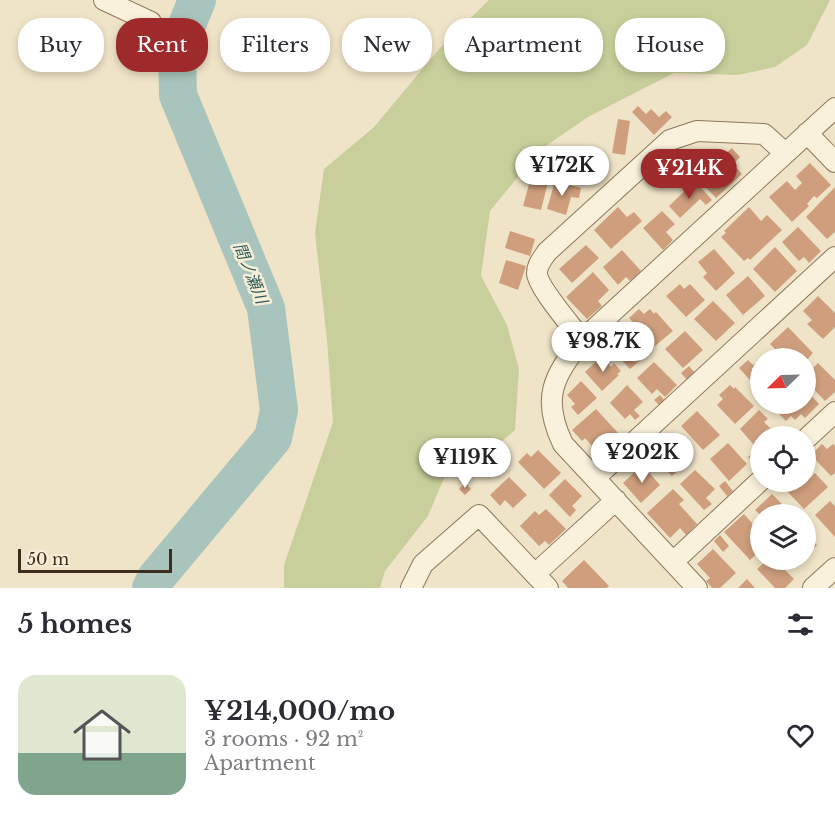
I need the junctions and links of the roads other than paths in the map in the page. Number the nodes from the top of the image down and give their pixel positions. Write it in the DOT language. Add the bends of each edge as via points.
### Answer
graph roads {
  1 [pos="104,0"];
  2 [pos="142,18"];
  3 [pos="835,108"];
  4 [pos="807,133"];
  5 [pos="784,153"];
  6 [pos="835,162"];
  7 [pos="835,257"];
  8 [pos="582,340"];
  9 [pos="835,412"];
  10 [pos="816,430"];
  11 [pos="595,478"];
  12 [pos="750,490"];
  13 [pos="616,500"];
  14 [pos="674,561"];
  15 [pos="835,568"];
  16 [pos="541,581"];
  17 [pos="411,588"];
  18 [pos="697,588"];
  19 [pos="813,588"];
  1 -- 2 [label="street"];
  3 -- 4 [label="street"];
  4 -- 5 [label="street"];
  4 -- 6 [label="street"];
  5 -- 8 [label="street"];
  5 -- 8 [label="street" via="764,134 697,131 670,140 547,252 538,265 537,276"];
  7 -- 11 [label="street"];
  8 -- 11 [label="street" via="555,379 551,399 563,444"];
  9 -- 10 [label="street"];
  11 -- 13 [label="street"];
  12 -- 14 [label="street"];
  13 -- 14 [label="street"];
  13 -- 16 [label="street"];
  14 -- 18 [label="street"];
  15 -- 19 [label="street"];
  16 -- 17 [label="street" via="479,515 423,564"];
}
